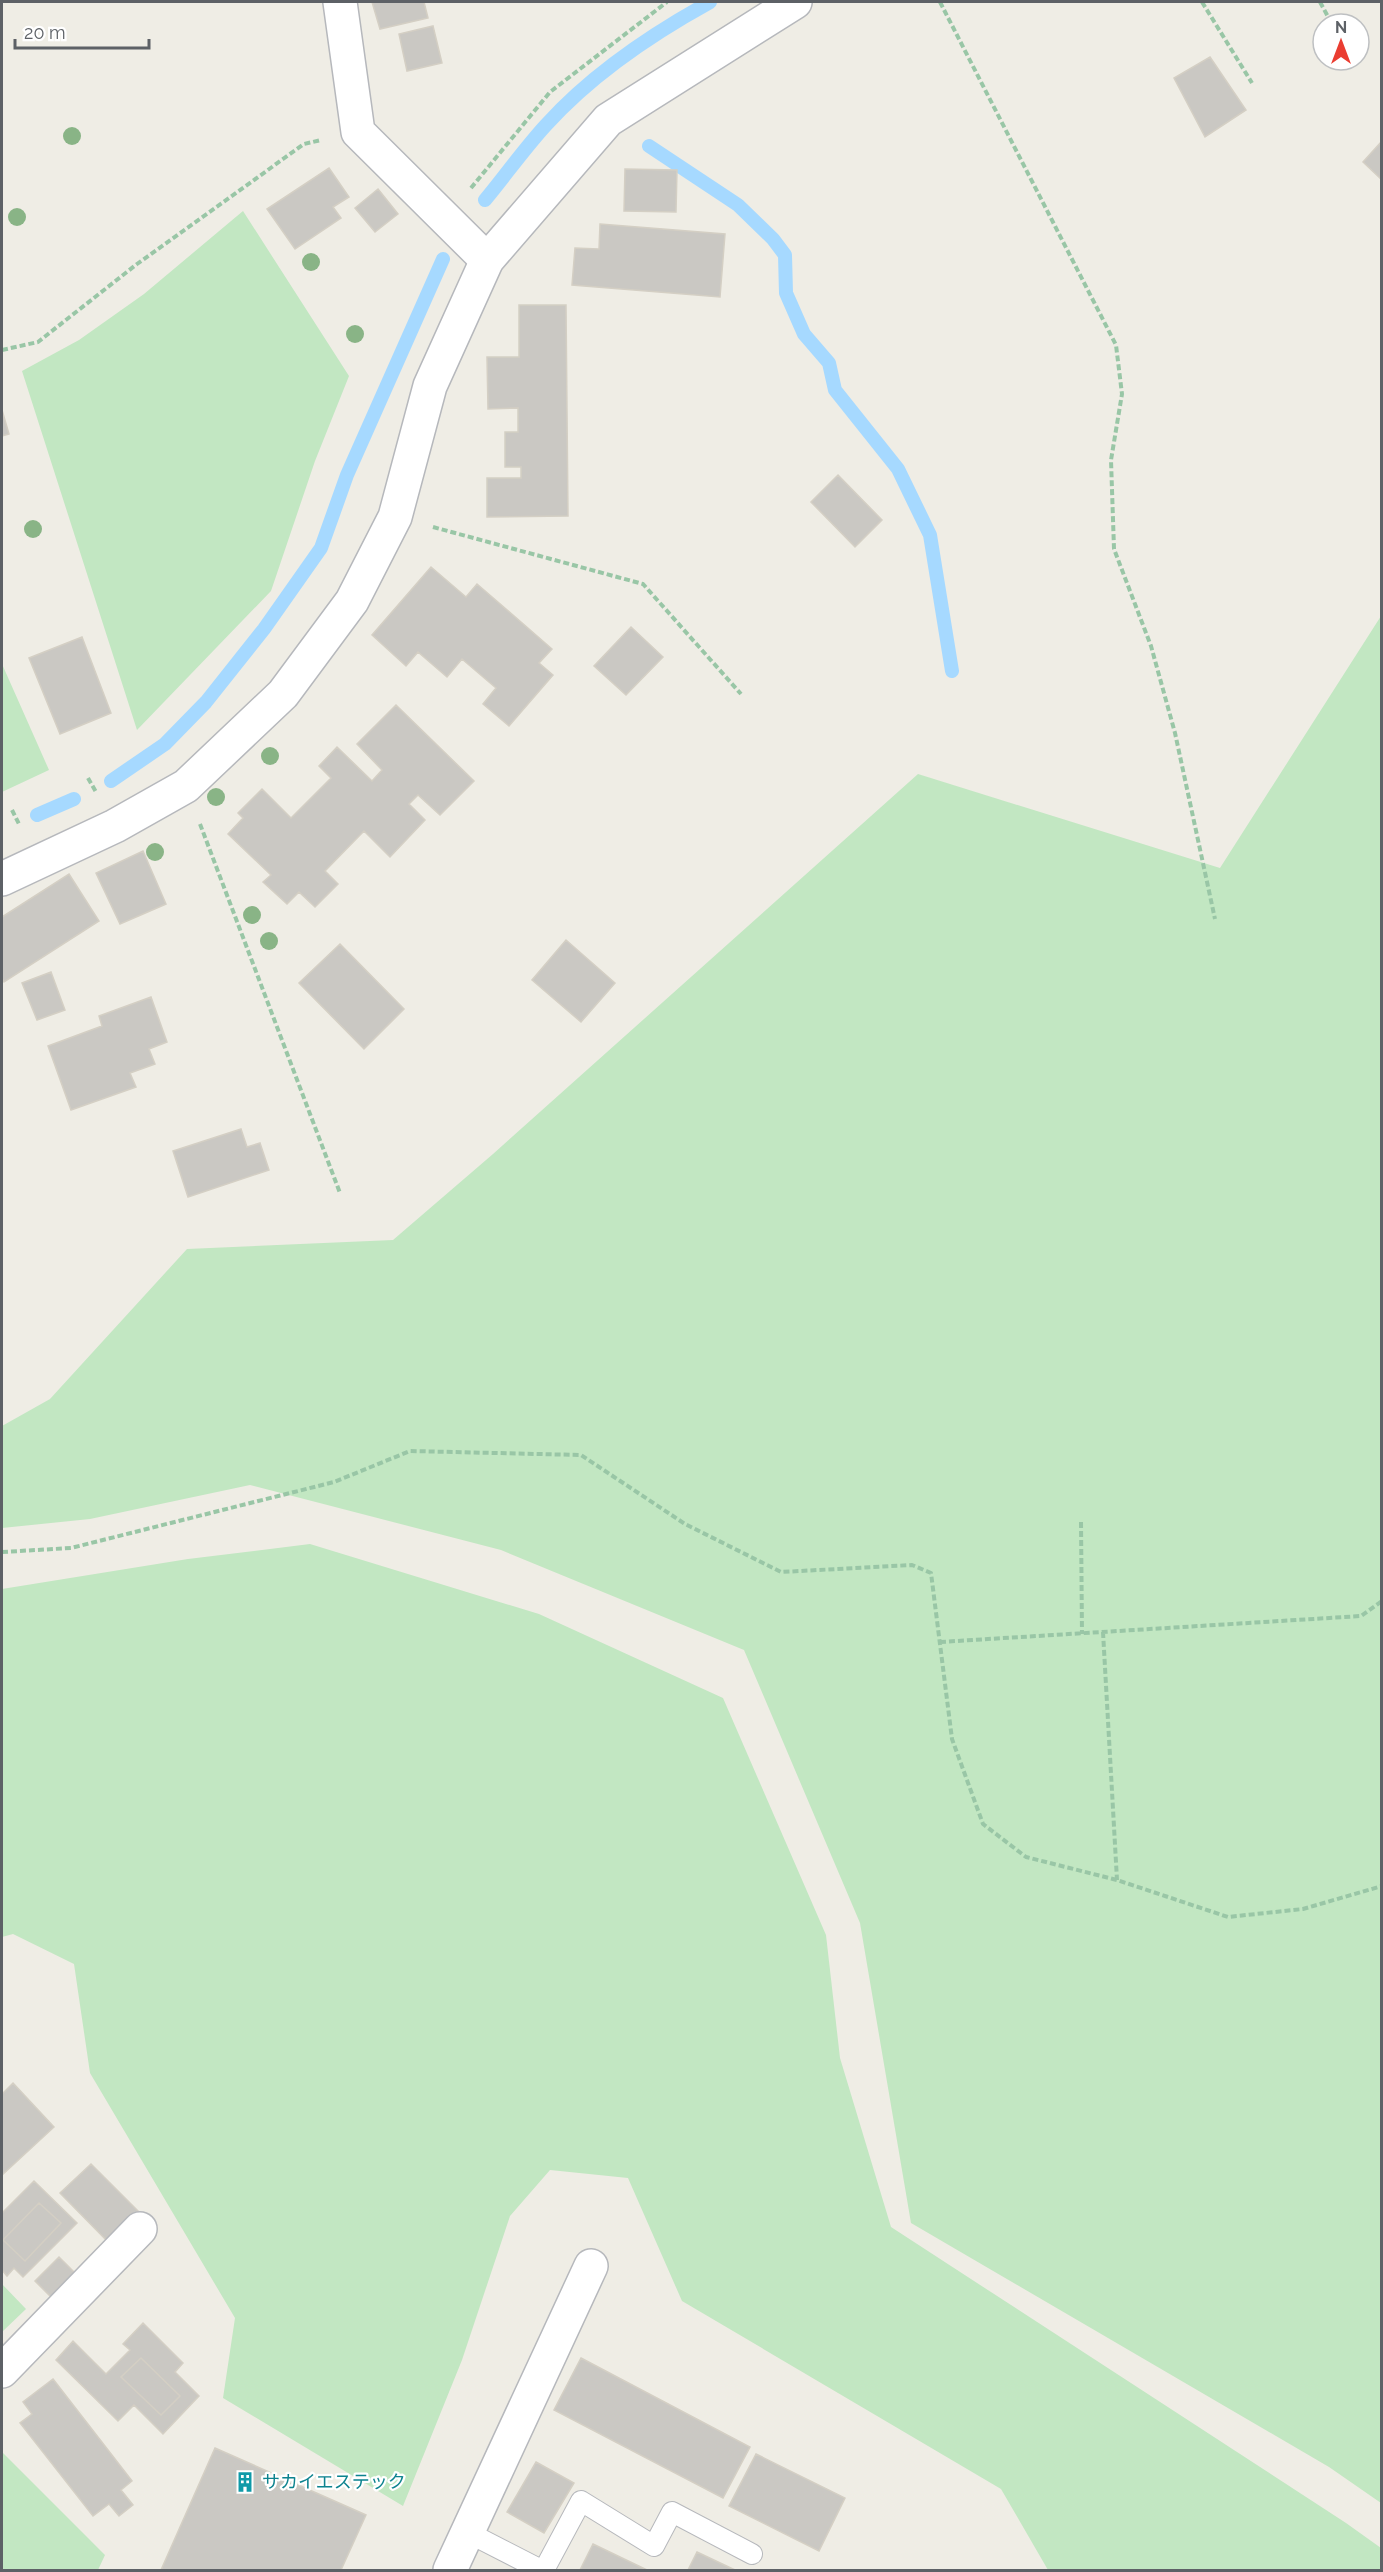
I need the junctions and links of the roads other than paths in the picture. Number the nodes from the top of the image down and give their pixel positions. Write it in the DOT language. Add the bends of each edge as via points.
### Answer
graph roads {
  1 [pos="340,2"];
  2 [pos="795,2"];
  3 [pos="488,260"];
  4 [pos="2,879"];
  5 [pos="140,2229"];
  6 [pos="591,2266"];
  7 [pos="2,2371"];
  8 [pos="467,2532"];
  9 [pos="752,2554"];
  10 [pos="450,2571"];
  11 [pos="542,2571"];
  1 -- 3 [label="street" via="358,132"];
  2 -- 3 [label="street" via="608,120"];
  3 -- 4 [label="street" via="430,386 395,517 352,602 283,694 186,786 115,826"];
  5 -- 7 [label="street"];
  6 -- 8 [label="street"];
  8 -- 10 [label="street"];
  8 -- 11 [label="lane"];
  9 -- 11 [label="lane" via="672,2512 654,2546 581,2501"];
}
